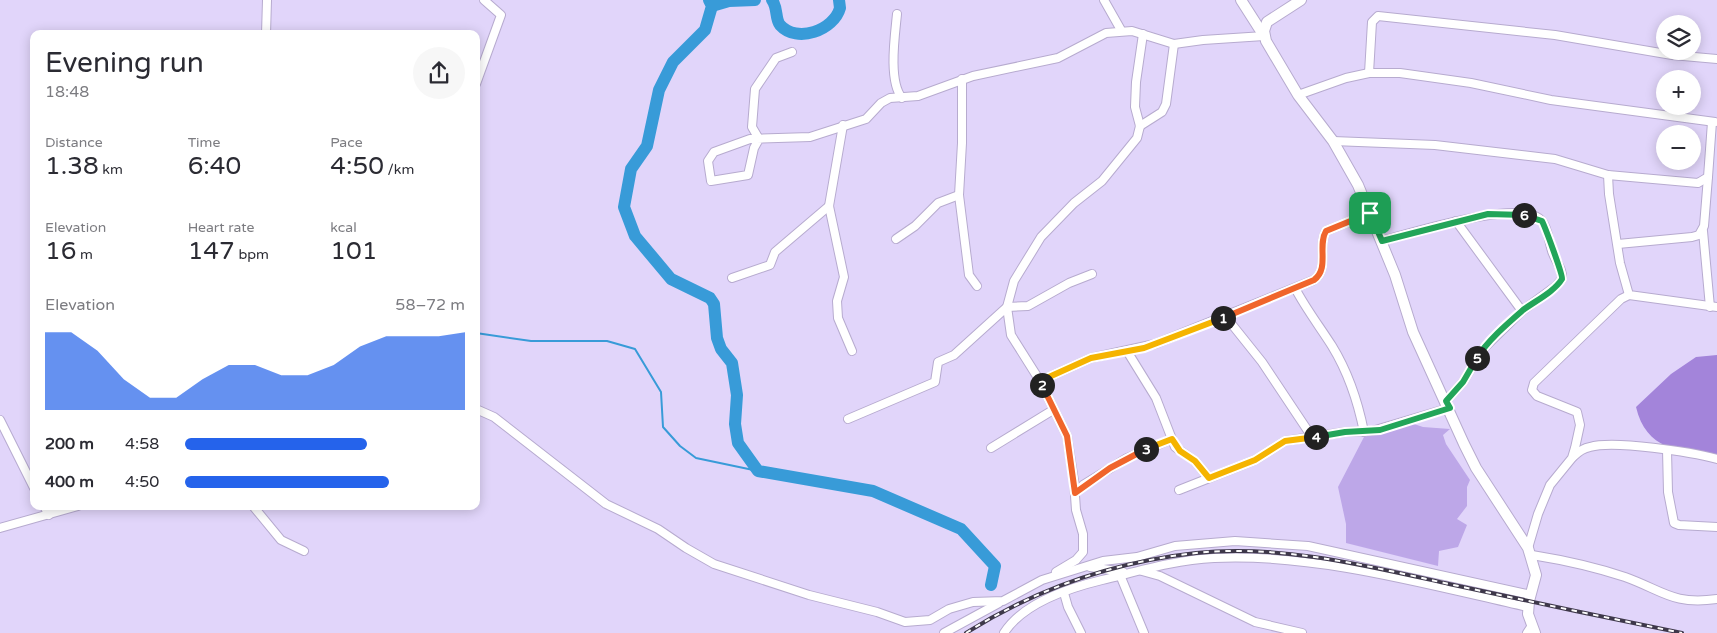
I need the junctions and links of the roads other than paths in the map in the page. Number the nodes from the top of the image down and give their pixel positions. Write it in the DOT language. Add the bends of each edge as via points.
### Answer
graph roads {
  1 [pos="262,0"];
  2 [pos="267,0"];
  3 [pos="484,0"];
  4 [pos="1104,0"];
  5 [pos="1241,0"];
  6 [pos="1301,0"];
  7 [pos="897,14"];
  8 [pos="266,30"];
  9 [pos="266,30"];
  10 [pos="1121,30"];
  11 [pos="1144,34"];
  12 [pos="1264,36"];
  13 [pos="1174,44"];
  14 [pos="792,52"];
  15 [pos="1717,59"];
  16 [pos="480,73"];
  17 [pos="1369,73"];
  18 [pos="962,79"];
  19 [pos="1298,95"];
  20 [pos="902,98"];
  21 [pos="1714,122"];
  22 [pos="843,125"];
  23 [pos="1140,126"];
  24 [pos="759,139"];
  25 [pos="1333,141"];
  26 [pos="1608,175"];
  27 [pos="1708,177"];
  28 [pos="959,195"];
  29 [pos="830,206"];
  30 [pos="1370,213"];
  31 [pos="1456,221"];
  32 [pos="1703,231"];
  33 [pos="896,239"];
  34 [pos="1382,241"];
  35 [pos="1618,244"];
  36 [pos="1092,274"];
  37 [pos="732,278"];
  38 [pos="977,286"];
  39 [pos="1295,288"];
  40 [pos="1630,295"];
  41 [pos="1007,307"];
  42 [pos="1714,307"];
  43 [pos="1522,311"];
  44 [pos="1226,317"];
  45 [pos="852,351"];
  46 [pos="1127,351"];
  47 [pos="1040,381"];
  48 [pos="1448,405"];
  49 [pos="1053,410"];
  50 [pos="480,411"];
  51 [pos="848,419"];
  52 [pos="0,420"];
  53 [pos="1364,432"];
  54 [pos="1312,437"];
  55 [pos="1172,439"];
  56 [pos="991,448"];
  57 [pos="1666,450"];
  58 [pos="1572,458"];
  59 [pos="1717,459"];
  60 [pos="1209,478"];
  61 [pos="30,480"];
  62 [pos="1179,490"];
  63 [pos="1075,493"];
  64 [pos="46,510"];
  65 [pos="65,510"];
  66 [pos="256,510"];
  67 [pos="49,515"];
  68 [pos="1717,527"];
  69 [pos="0,528"];
  70 [pos="304,551"];
  71 [pos="1530,552"];
  72 [pos="1084,567"];
  73 [pos="1137,570"];
  74 [pos="1124,573"];
  75 [pos="1042,580"];
  76 [pos="1064,593"];
  77 [pos="1531,595"];
  78 [pos="1717,598"];
  79 [pos="1003,601"];
  80 [pos="1528,607"];
  81 [pos="1265,624"];
  82 [pos="1285,631"];
  83 [pos="1531,631"];
  84 [pos="944,633"];
  85 [pos="1004,633"];
  86 [pos="1082,633"];
  87 [pos="1144,633"];
  88 [pos="1266,633"];
  89 [pos="1302,633"];
  1 -- 8 [label="street"];
  2 -- 9 [label="street"];
  3 -- 16 [label="street" via="501,15"];
  4 -- 10 [label="street"];
  5 -- 12 [label="street"];
  6 -- 12 [label="street" via="1267,22"];
  7 -- 20 [label="street" via="894,63 897,90"];
  10 -- 11 [label="street"];
  10 -- 18 [label="street" via="1106,33 1058,58"];
  11 -- 13 [label="street"];
  11 -- 23 [label="street" via="1135,107"];
  12 -- 13 [label="street"];
  12 -- 19 [label="street"];
  13 -- 23 [label="street" via="1166,104 1162,112"];
  14 -- 24 [label="street" via="776,58 755,89 752,127"];
  15 -- 17 [label="street" via="1555,35 1378,16 1372,22"];
  17 -- 19 [label="street" via="1334,80"];
  17 -- 21 [label="street" via="1400,73 1471,82 1551,100"];
  18 -- 20 [label="street" via="918,96"];
  18 -- 28 [label="street"];
  19 -- 25 [label="street"];
  20 -- 22 [label="street" via="885,100 866,119"];
  21 -- 27 [label="street"];
  22 -- 24 [label="street" via="798,139"];
  22 -- 29 [label="street"];
  23 -- 41 [label="street" via="1137,138 1102,181 1074,203 1041,237 1014,281"];
  24 -- 24 [label="street" via="748,175 711,181 708,161 714,152"];
  25 -- 26 [label="street" via="1435,145 1548,159"];
  25 -- 30 [label="street"];
  26 -- 27 [label="street" via="1698,183"];
  26 -- 35 [label="street"];
  27 -- 32 [label="street"];
  28 -- 33 [label="street" via="938,203"];
  28 -- 38 [label="street" via="969,275"];
  29 -- 37 [label="street" via="775,252 770,265"];
  29 -- 45 [label="street" via="844,277 837,301 838,318"];
  30 -- 34 [label="street"];
  30 -- 39 [label="street" via="1326,231 1322,237 1320,273 1314,280"];
  31 -- 34 [label="street"];
  31 -- 43 [label="street"];
  31 -- 43 [label="street" via="1503,213 1532,216 1542,221 1553,254 1562,269 1562,279"];
  32 -- 35 [label="street" via="1692,237"];
  32 -- 42 [label="street"];
  34 -- 48 [label="street" via="1413,332"];
  35 -- 40 [label="street" via="1623,278"];
  36 -- 41 [label="street" via="1028,306"];
  39 -- 44 [label="street"];
  39 -- 53 [label="street" via="1347,376 1360,410"];
  40 -- 42 [label="street"];
  40 -- 58 [label="street" via="1621,299 1534,383 1532,390 1537,396 1577,412 1580,417 1579,436"];
  41 -- 47 [label="street" via="1011,335"];
  41 -- 51 [label="street" via="954,355 938,362 935,382"];
  43 -- 48 [label="street" via="1482,350"];
  44 -- 46 [label="street" via="1156,344"];
  44 -- 54 [label="street" via="1262,362"];
  46 -- 47 [label="street" via="1091,358"];
  46 -- 55 [label="street" via="1156,398"];
  47 -- 49 [label="street"];
  48 -- 53 [label="street" via="1380,430"];
  48 -- 71 [label="street" via="1476,468"];
  49 -- 56 [label="street"];
  49 -- 63 [label="street" via="1067,436"];
  50 -- 79 [label="street" via="494,416 606,504 658,529 725,569 905,622 930,620 949,609 973,602"];
  52 -- 61 [label="street"];
  53 -- 54 [label="street"];
  54 -- 60 [label="street" via="1285,441 1255,460"];
  55 -- 60 [label="street"];
  55 -- 63 [label="street" via="1127,458"];
  57 -- 58 [label="street" via="1603,445 1585,448"];
  57 -- 59 [label="street"];
  57 -- 68 [label="street" via="1668,492 1674,523"];
  58 -- 71 [label="street" via="1550,485 1538,514"];
  60 -- 62 [label="street"];
  63 -- 75 [label="street" via="1084,552"];
  64 -- 67 [label="street"];
  65 -- 67 [label="street"];
  66 -- 70 [label="street" via="282,540"];
  67 -- 69 [label="street"];
  71 -- 77 [label="street" via="1536,575"];
  71 -- 78 [label="street" via="1625,577 1682,600"];
  72 -- 74 [label="street"];
  72 -- 75 [label="street"];
  72 -- 77 [label="street" via="1175,546 1248,541 1308,546"];
  73 -- 74 [label="street"];
  73 -- 80 [label="street" via="1213,558 1292,561 1362,572"];
  73 -- 81 [label="street" via="1160,576"];
  74 -- 76 [label="street"];
  74 -- 87 [label="street"];
  75 -- 79 [label="street"];
  76 -- 85 [label="street" via="1023,614"];
  76 -- 86 [label="street"];
  77 -- 80 [label="street"];
  79 -- 84 [label="street"];
  80 -- 83 [label="street"];
  81 -- 82 [label="street"];
  81 -- 88 [label="street"];
  82 -- 89 [label="street"];
}
